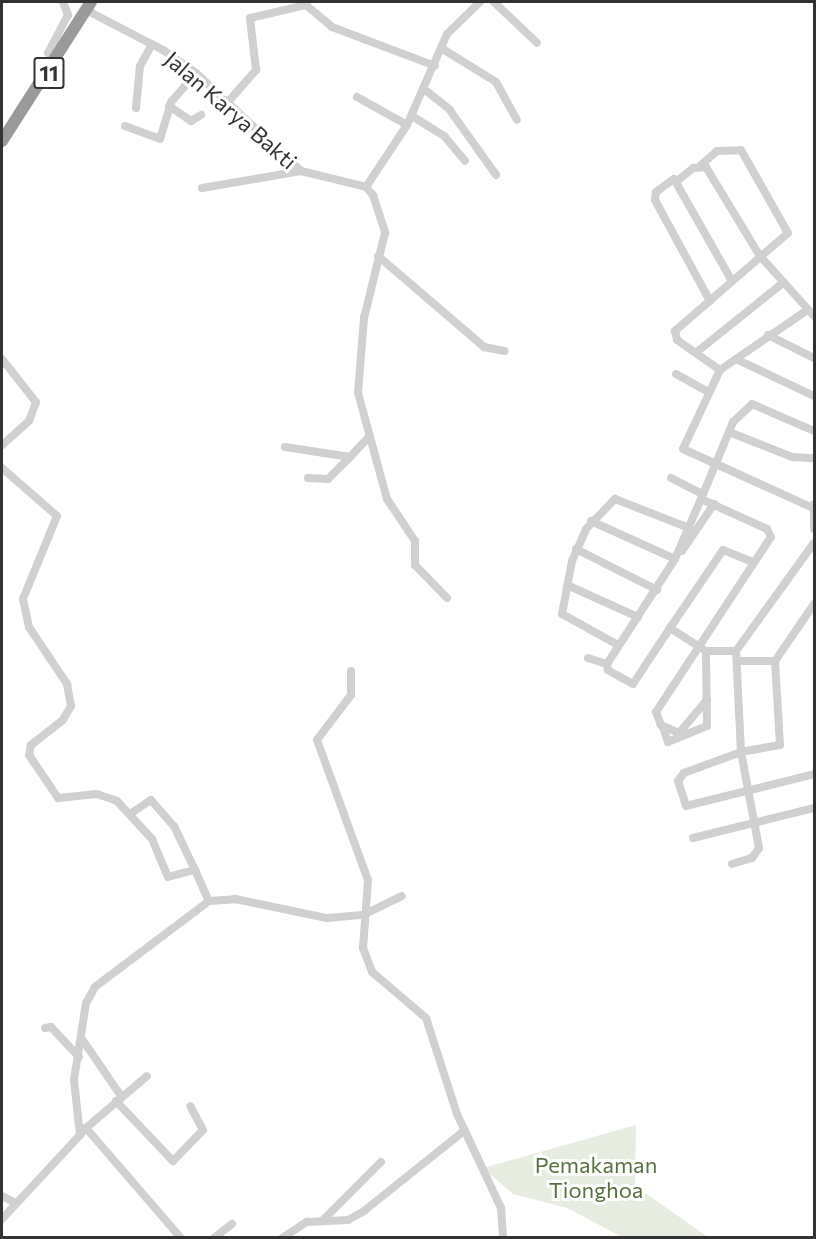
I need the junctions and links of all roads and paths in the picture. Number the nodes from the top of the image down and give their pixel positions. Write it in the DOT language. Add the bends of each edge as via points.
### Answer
graph roads {
  1 [pos="63,2"];
  2 [pos="480,2"];
  3 [pos="494,2"];
  4 [pos="90,6"];
  5 [pos="537,43"];
  6 [pos="152,44"];
  7 [pos="441,48"];
  8 [pos="57,61"];
  9 [pos="435,66"];
  10 [pos="196,73"];
  11 [pos="425,90"];
  12 [pos="357,97"];
  13 [pos="228,102"];
  14 [pos="169,106"];
  15 [pos="136,108"];
  16 [pos="201,116"];
  17 [pos="412,116"];
  18 [pos="517,120"];
  19 [pos="407,125"];
  20 [pos="125,126"];
  21 [pos="2,141"];
  22 [pos="465,161"];
  23 [pos="701,165"];
  24 [pos="301,171"];
  25 [pos="496,175"];
  26 [pos="677,181"];
  27 [pos="202,188"];
  28 [pos="366,188"];
  29 [pos="378,256"];
  30 [pos="760,256"];
  31 [pos="732,281"];
  32 [pos="784,282"];
  33 [pos="710,301"];
  34 [pos="806,311"];
  35 [pos="814,316"];
  36 [pos="768,335"];
  37 [pos="505,351"];
  38 [pos="698,351"];
  39 [pos="736,358"];
  40 [pos="814,358"];
  41 [pos="2,359"];
  42 [pos="720,370"];
  43 [pos="676,374"];
  44 [pos="709,392"];
  45 [pos="814,396"];
  46 [pos="814,431"];
  47 [pos="729,432"];
  48 [pos="368,438"];
  49 [pos="2,445"];
  50 [pos="285,447"];
  51 [pos="350,457"];
  52 [pos="814,458"];
  53 [pos="716,464"];
  54 [pos="2,468"];
  55 [pos="308,478"];
  56 [pos="671,478"];
  57 [pos="702,496"];
  58 [pos="714,504"];
  59 [pos="814,506"];
  60 [pos="591,521"];
  61 [pos="689,528"];
  62 [pos="814,529"];
  63 [pos="814,543"];
  64 [pos="576,549"];
  65 [pos="675,558"];
  66 [pos="753,562"];
  67 [pos="567,585"];
  68 [pos="657,590"];
  69 [pos="447,598"];
  70 [pos="814,604"];
  71 [pos="638,617"];
  72 [pos="670,628"];
  73 [pos="618,645"];
  74 [pos="697,646"];
  75 [pos="706,651"];
  76 [pos="736,651"];
  77 [pos="588,658"];
  78 [pos="737,661"];
  79 [pos="775,661"];
  80 [pos="607,664"];
  81 [pos="351,671"];
  82 [pos="707,700"];
  83 [pos="680,736"];
  84 [pos="741,752"];
  85 [pos="814,774"];
  86 [pos="748,786"];
  87 [pos="814,808"];
  88 [pos="130,814"];
  89 [pos="755,820"];
  90 [pos="693,838"];
  91 [pos="732,864"];
  92 [pos="195,870"];
  93 [pos="402,896"];
  94 [pos="209,901"];
  95 [pos="363,915"];
  96 [pos="45,1028"];
  97 [pos="82,1039"];
  98 [pos="78,1057"];
  99 [pos="147,1076"];
  100 [pos="119,1098"];
  101 [pos="190,1107"];
  102 [pos="465,1130"];
  103 [pos="83,1132"];
  104 [pos="381,1161"];
  105 [pos="2,1196"];
  106 [pos="16,1203"];
  107 [pos="2,1219"];
  108 [pos="323,1220"];
  109 [pos="232,1224"];
  110 [pos="284,1236"];
  111 [pos="182,1238"];
  112 [pos="214,1238"];
  113 [pos="503,1238"];
  1 -- 8 [label="street" via="68,15 48,53"];
  2 -- 7 [label="street" via="450,31"];
  3 -- 5 [label="street"];
  4 -- 6 [label="street, Jalan Karya Bakti"];
  4 -- 8 [label="highway, 11"];
  6 -- 10 [label="street, Jalan Karya Bakti"];
  6 -- 15 [label="street" via="140,66"];
  7 -- 9 [label="street"];
  7 -- 18 [label="street" via="496,82"];
  8 -- 21 [label="highway, 11"];
  9 -- 11 [label="street"];
  9 -- 13 [label="street" via="332,27 306,5 250,18 257,68"];
  10 -- 13 [label="street, Jalan Karya Bakti"];
  10 -- 14 [label="street"];
  11 -- 17 [label="street"];
  11 -- 25 [label="street" via="449,109"];
  12 -- 19 [label="street"];
  13 -- 24 [label="street, Jalan Karya Bakti"];
  14 -- 16 [label="street" via="191,121"];
  14 -- 20 [label="street" via="160,139"];
  17 -- 19 [label="street"];
  17 -- 22 [label="street" via="445,137"];
  19 -- 28 [label="street"];
  23 -- 26 [label="street"];
  23 -- 30 [label="street"];
  23 -- 30 [label="street" via="717,151 741,150 788,233"];
  24 -- 27 [label="street"];
  24 -- 28 [label="street, Jalan Karya Bakti"];
  26 -- 31 [label="street"];
  26 -- 33 [label="street" via="656,192 655,200"];
  28 -- 29 [label="street" via="385,220"];
  29 -- 37 [label="street" via="484,346"];
  29 -- 48 [label="street" via="357,370"];
  30 -- 31 [label="street"];
  30 -- 32 [label="street"];
  31 -- 33 [label="street"];
  32 -- 34 [label="street"];
  32 -- 38 [label="street"];
  33 -- 38 [label="street" via="675,331 676,340"];
  34 -- 35 [label="street"];
  34 -- 36 [label="street"];
  36 -- 39 [label="street"];
  36 -- 40 [label="street"];
  38 -- 42 [label="street"];
  39 -- 42 [label="street"];
  39 -- 45 [label="street"];
  41 -- 49 [label="street" via="36,402 29,421"];
  42 -- 44 [label="street"];
  43 -- 44 [label="street"];
  44 -- 53 [label="street" via="682,446"];
  46 -- 47 [label="street" via="748,405"];
  47 -- 52 [label="street" via="792,457"];
  47 -- 53 [label="street"];
  48 -- 51 [label="street"];
  48 -- 69 [label="street" via="387,499 415,541 414,561 421,575"];
  50 -- 51 [label="street"];
  51 -- 55 [label="street" via="328,479"];
  53 -- 57 [label="street"];
  53 -- 59 [label="street"];
  54 -- 88 [label="street" via="57,516 23,599 29,627 67,684 71,706 63,720 31,745 29,755 58,798 103,795"];
  56 -- 57 [label="street"];
  57 -- 58 [label="street"];
  57 -- 61 [label="street"];
  58 -- 65 [label="street"];
  58 -- 66 [label="street" via="769,531 771,537"];
  59 -- 62 [label="street"];
  60 -- 61 [label="street" via="615,499"];
  60 -- 64 [label="street"];
  60 -- 65 [label="street"];
  61 -- 65 [label="street"];
  63 -- 76 [label="street"];
  64 -- 67 [label="street"];
  64 -- 68 [label="street"];
  65 -- 68 [label="street"];
  66 -- 72 [label="street" via="723,550"];
  66 -- 74 [label="street"];
  67 -- 71 [label="street"];
  67 -- 73 [label="street" via="566,620"];
  68 -- 71 [label="street"];
  70 -- 79 [label="street"];
  71 -- 73 [label="street"];
  72 -- 74 [label="street"];
  72 -- 80 [label="street" via="633,684"];
  73 -- 80 [label="street"];
  74 -- 75 [label="street"];
  74 -- 83 [label="street" via="656,711 666,741"];
  75 -- 76 [label="street"];
  75 -- 82 [label="street"];
  76 -- 78 [label="street"];
  77 -- 80 [label="street"];
  78 -- 79 [label="street"];
  78 -- 84 [label="street"];
  79 -- 84 [label="street" via="780,745"];
  81 -- 95 [label="street" via="351,695 317,740 364,861 368,880"];
  82 -- 83 [label="street"];
  82 -- 83 [label="street" via="706,726"];
  84 -- 86 [label="street"];
  84 -- 86 [label="street" via="684,773 678,781 686,806"];
  85 -- 86 [label="street"];
  86 -- 89 [label="street"];
  87 -- 89 [label="street"];
  88 -- 92 [label="street" via="156,846 168,877"];
  88 -- 92 [label="street" via="151,800 174,826"];
  89 -- 90 [label="street"];
  89 -- 91 [label="street" via="756,855"];
  92 -- 94 [label="street"];
  93 -- 95 [label="street"];
  94 -- 95 [label="street" via="255,902 307,918"];
  94 -- 97 [label="street" via="95,987 86,1003"];
  95 -- 102 [label="street" via="363,948 372,972 426,1018"];
  96 -- 98 [label="street" via="51,1027"];
  97 -- 98 [label="street"];
  97 -- 100 [label="street"];
  98 -- 103 [label="street" via="74,1087"];
  99 -- 100 [label="street"];
  100 -- 101 [label="street" via="173,1161 203,1130"];
  100 -- 103 [label="street"];
  102 -- 108 [label="street" via="364,1211 348,1220"];
  102 -- 113 [label="street" via="501,1208"];
  103 -- 106 [label="street"];
  103 -- 111 [label="street"];
  104 -- 108 [label="street"];
  105 -- 106 [label="street"];
  106 -- 107 [label="street"];
  108 -- 110 [label="street" via="307,1222"];
  109 -- 112 [label="street"];
}
